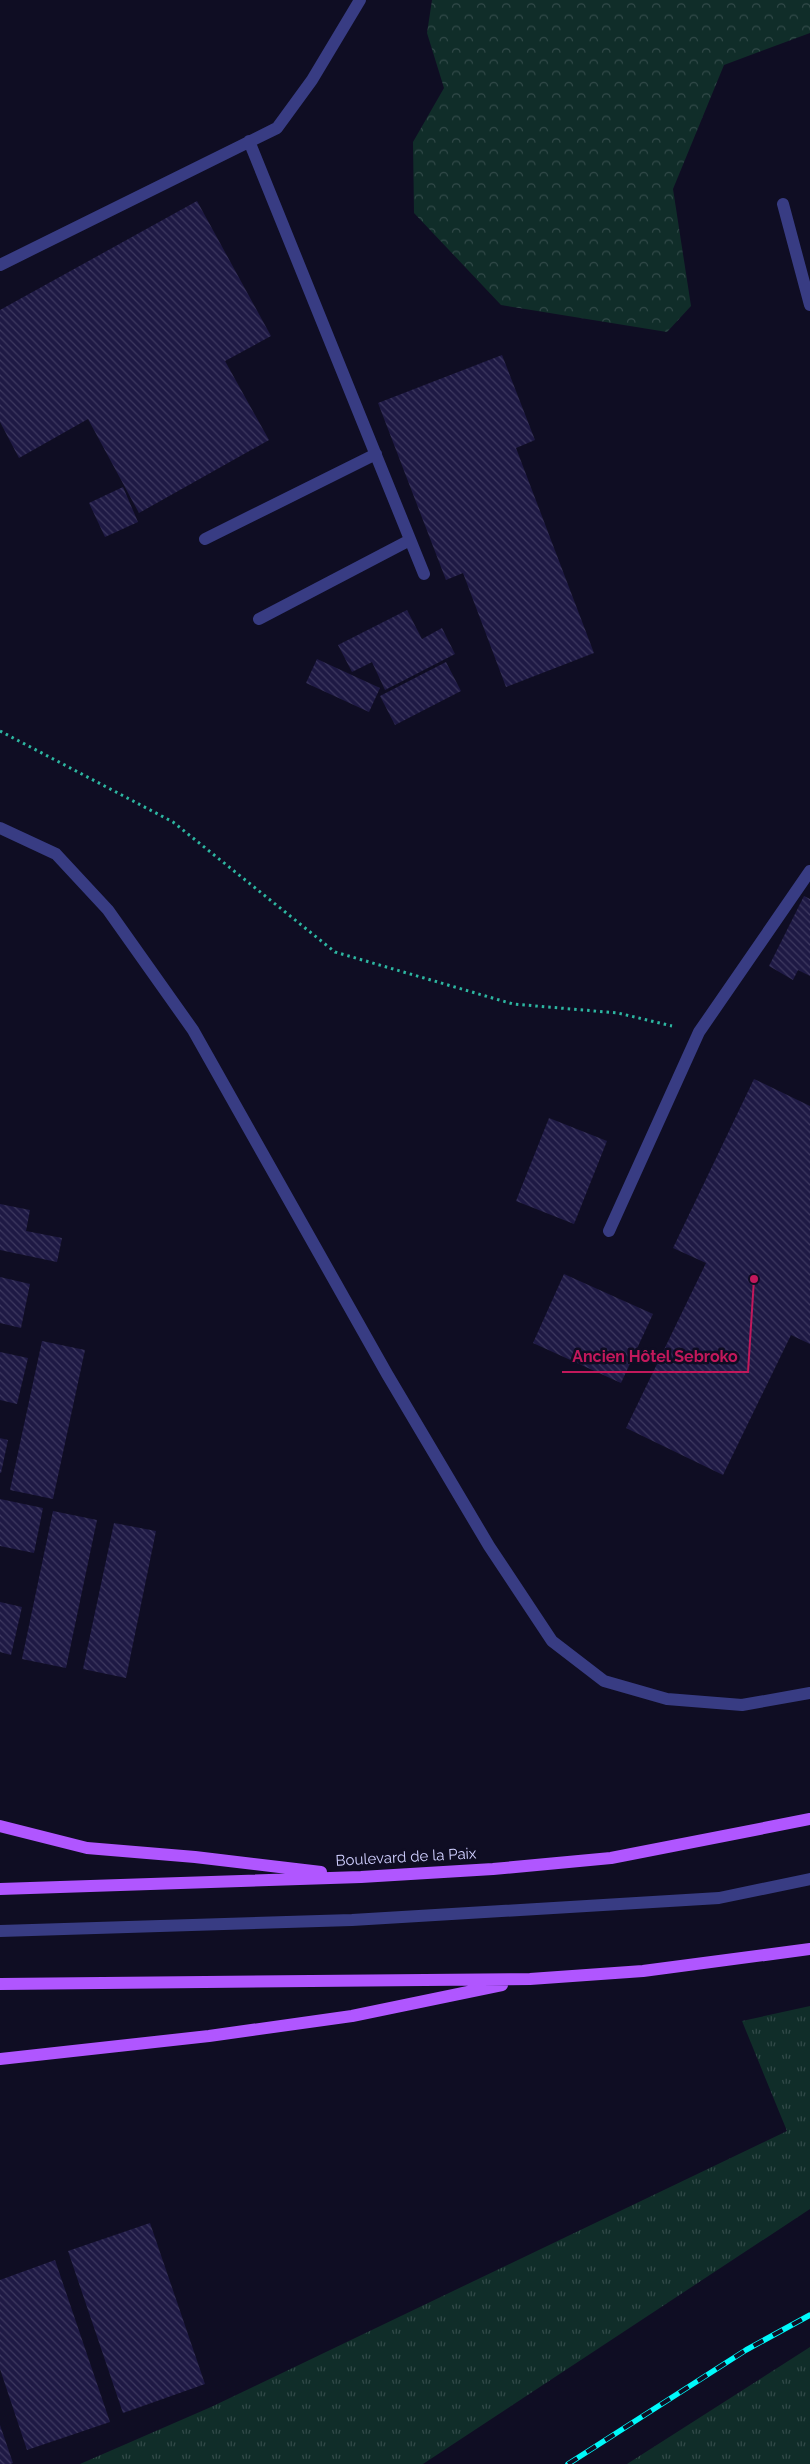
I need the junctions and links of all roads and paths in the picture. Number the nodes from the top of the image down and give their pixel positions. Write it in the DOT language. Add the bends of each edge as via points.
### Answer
graph roads {
  1 [pos="360,0"];
  2 [pos="249,141"];
  3 [pos="783,204"];
  4 [pos="0,265"];
  5 [pos="810,305"];
  6 [pos="376,454"];
  7 [pos="205,539"];
  8 [pos="410,540"];
  9 [pos="424,574"];
  10 [pos="259,619"];
  11 [pos="0,731"];
  12 [pos="0,828"];
  13 [pos="810,872"];
  14 [pos="699,1032"];
  15 [pos="609,1231"];
  16 [pos="810,1693"];
  17 [pos="810,1819"];
  18 [pos="0,1826"];
  19 [pos="361,1876"];
  20 [pos="810,1879"];
  21 [pos="0,1889"];
  22 [pos="0,1931"];
  23 [pos="810,1949"];
  24 [pos="530,1979"];
  25 [pos="0,1984"];
  26 [pos="0,2059"];
  1 -- 2 [label="lane" via="312,80 276,128"];
  2 -- 4 [label="lane"];
  2 -- 6 [label="lane"];
  3 -- 5 [label="lane"];
  6 -- 7 [label="lane"];
  6 -- 8 [label="lane"];
  8 -- 9 [label="lane"];
  8 -- 10 [label="lane"];
  11 -- 14 [label="path" via="173,822 334,952 513,1004 618,1013"];
  12 -- 16 [label="lane" via="56,854 108,910 193,1030 392,1382 489,1546 552,1641 604,1680 667,1699 742,1705"];
  13 -- 14 [label="lane"];
  14 -- 15 [label="lane"];
  17 -- 19 [label="main road, Boulevard de la Paix" via="611,1858"];
  18 -- 19 [label="main road" via="87,1848"];
  19 -- 21 [label="main road, Boulevard de la Paix"];
  20 -- 22 [label="lane" via="719,1898 352,1920"];
  23 -- 24 [label="main road" via="643,1971"];
  24 -- 25 [label="main road"];
  24 -- 26 [label="main road" via="352,2016 209,2036"];
}
